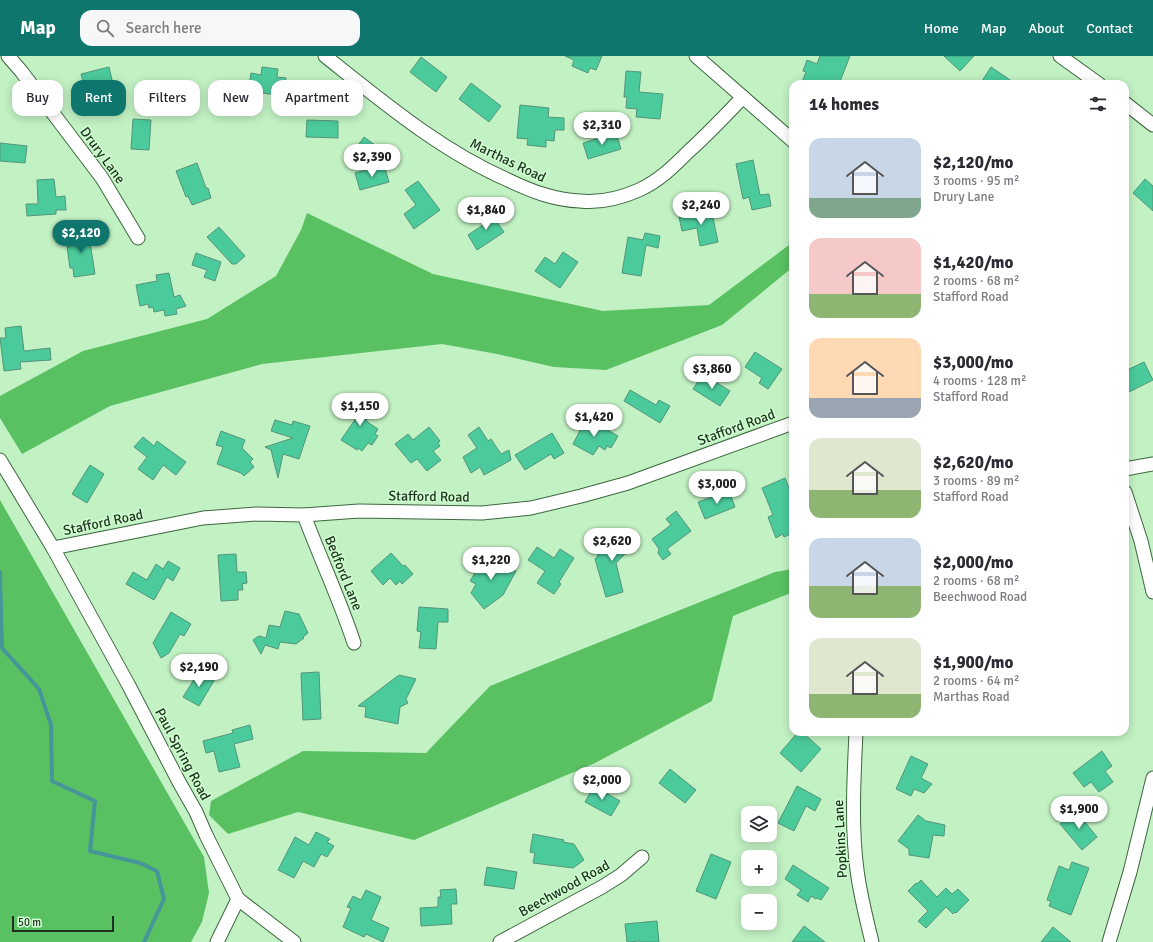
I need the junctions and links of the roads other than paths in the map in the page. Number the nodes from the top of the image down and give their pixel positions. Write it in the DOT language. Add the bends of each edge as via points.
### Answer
graph roads {
  1 [pos="8,56"];
  2 [pos="325,56"];
  3 [pos="696,56"];
  4 [pos="1060,56"];
  5 [pos="1093,80"];
  6 [pos="743,97"];
  7 [pos="1129,106"];
  8 [pos="1153,125"];
  9 [pos="789,137"];
  10 [pos="138,238"];
  11 [pos="789,424"];
  12 [pos="0,460"];
  13 [pos="1153,464"];
  14 [pos="1129,468"];
  15 [pos="1129,504"];
  16 [pos="304,515"];
  17 [pos="53,548"];
  18 [pos="1153,592"];
  19 [pos="354,643"];
  20 [pos="856,736"];
  21 [pos="1153,778"];
  22 [pos="642,857"];
  23 [pos="238,899"];
  24 [pos="216,942"];
  25 [pos="294,942"];
  26 [pos="500,942"];
  27 [pos="872,942"];
  28 [pos="1109,942"];
  1 -- 10 [label="street, Drury Lane" via="102,178"];
  2 -- 6 [label="street, Marthas Road" via="422,130 485,169 524,188 558,198 580,201 611,199 640,190 654,182 666,174"];
  3 -- 6 [label="street"];
  4 -- 5 [label="street"];
  6 -- 9 [label="street"];
  7 -- 8 [label="street"];
  11 -- 16 [label="street, Stafford Road" via="628,483 531,508 482,513 359,512"];
  12 -- 17 [label="street, Paul Spring Road"];
  13 -- 14 [label="street"];
  15 -- 18 [label="street"];
  16 -- 17 [label="street, Stafford Road" via="257,514 203,518"];
  16 -- 19 [label="street, Bedford Lane"];
  17 -- 23 [label="street, Paul Spring Road" via="196,812"];
  20 -- 27 [label="street, Popkins Lane" via="854,843 860,893"];
  21 -- 28 [label="street" via="1130,872"];
  22 -- 26 [label="street, Beechwood Road" via="602,887"];
  23 -- 24 [label="street"];
  23 -- 25 [label="street"];
}
